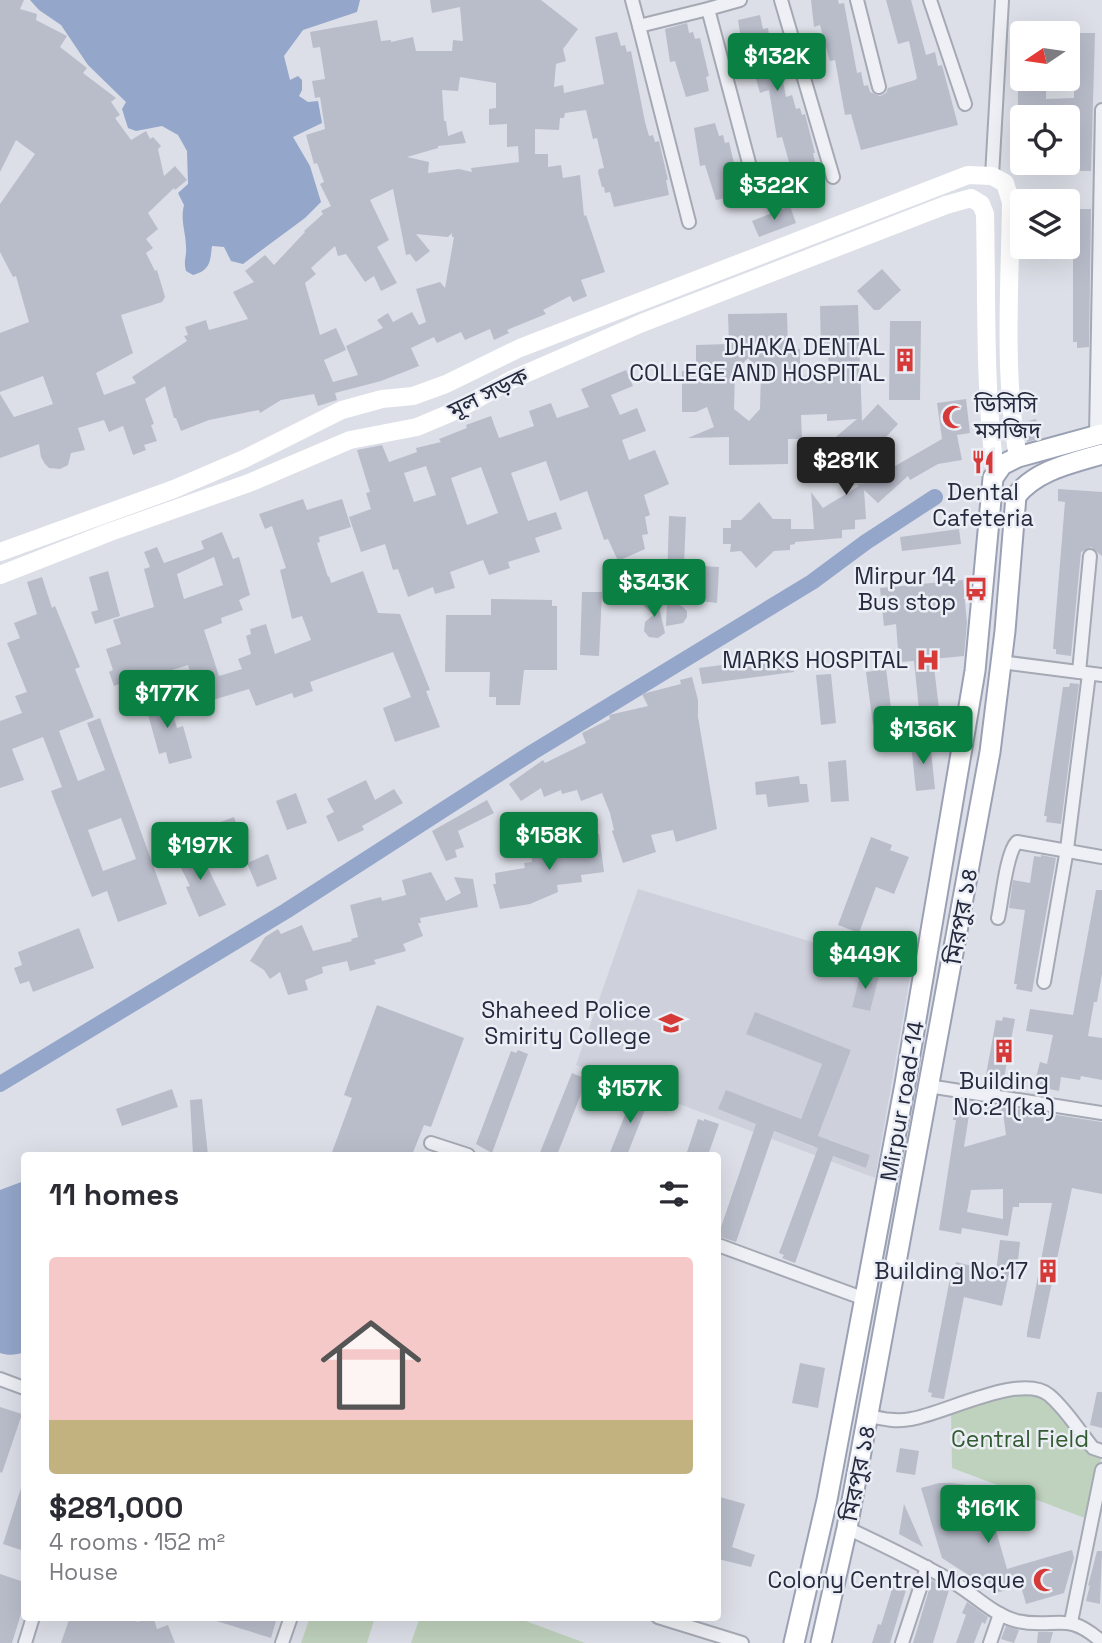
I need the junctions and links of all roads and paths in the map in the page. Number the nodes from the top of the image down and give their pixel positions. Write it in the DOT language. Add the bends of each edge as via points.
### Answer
graph roads {
  1 [pos="632,0"];
  2 [pos="740,0"];
  3 [pos="781,0"];
  4 [pos="857,0"];
  5 [pos="930,0"];
  6 [pos="1002,0"];
  7 [pos="707,4"];
  8 [pos="639,26"];
  9 [pos="878,81"];
  10 [pos="965,104"];
  11 [pos="1102,110"];
  12 [pos="750,167"];
  13 [pos="992,176"];
  14 [pos="832,177"];
  15 [pos="757,193"];
  16 [pos="1101,194"];
  17 [pos="971,198"];
  18 [pos="689,222"];
  19 [pos="382,399"];
  20 [pos="391,431"];
  21 [pos="1100,441"];
  22 [pos="1005,464"];
  23 [pos="0,552"];
  24 [pos="1090,556"];
  25 [pos="0,575"];
  26 [pos="1001,662"];
  27 [pos="1090,674"];
  28 [pos="1067,849"];
  29 [pos="1102,857"];
  30 [pos="999,918"];
  31 [pos="1044,982"];
  32 [pos="928,1086"];
  33 [pos="1102,1112"];
  34 [pos="431,1143"];
  35 [pos="459,1152"];
  36 [pos="721,1246"];
  37 [pos="865,1299"];
  38 [pos="0,1380"];
  39 [pos="21,1387"];
  40 [pos="869,1416"];
  41 [pos="1102,1451"];
  42 [pos="1102,1470"];
  43 [pos="847,1528"];
  44 [pos="927,1567"];
  45 [pos="1000,1614"];
  46 [pos="32,1621"];
  47 [pos="289,1621"];
  48 [pos="671,1621"];
  49 [pos="1070,1622"];
  50 [pos="1102,1642"];
  51 [pos="24,1643"];
  52 [pos="282,1643"];
  53 [pos="742,1643"];
  54 [pos="794,1643"];
  55 [pos="821,1643"];
  56 [pos="902,1643"];
  57 [pos="990,1643"];
  1 -- 8 [label="street"];
  2 -- 7 [label="street"];
  3 -- 14 [label="street"];
  4 -- 9 [label="street"];
  5 -- 10 [label="street"];
  6 -- 13 [label="street"];
  7 -- 12 [label="street"];
  8 -- 12 [label="street" via="708,9"];
  8 -- 18 [label="street"];
  11 -- 16 [label="street"];
  12 -- 15 [label="street"];
  13 -- 19 [label="street, মূল সড়ক" via="968,175 520,348 424,392"];
  13 -- 22 [label="street, Mirpur road-14" via="1005,183 1011,202 1013,423"];
  16 -- 21 [label="street"];
  17 -- 20 [label="street, মূল সড়ক" via="642,323 511,380 442,416"];
  17 -- 22 [label="street, Mirpur road-14" via="981,204 985,214 991,439"];
  19 -- 20 [label="street"];
  19 -- 23 [label="street, মূল সড়ক" via="342,410 174,489"];
  20 -- 25 [label="street, মূল সড়ক" via="350,440 249,483"];
  21 -- 22 [label="main road"];
  21 -- 26 [label="main road, মিরপুর ১৪" via="1067,464 1032,480 1016,496"];
  22 -- 37 [label="main road, Mirpur road-14" via="988,526 975,671"];
  24 -- 27 [label="street"];
  26 -- 27 [label="street"];
  26 -- 32 [label="main road, মিরপুর ১৪" via="988,766"];
  27 -- 28 [label="street"];
  28 -- 29 [label="street"];
  28 -- 30 [label="street" via="1023,842 1013,845"];
  28 -- 31 [label="street"];
  32 -- 33 [label="street"];
  32 -- 40 [label="main road, মিরপুর ১৪"];
  34 -- 35 [label="street"];
  36 -- 37 [label="street"];
  37 -- 54 [label="main road, Mirpur road-14"];
  38 -- 39 [label="street"];
  40 -- 41 [label="street" via="909,1420 998,1391 1036,1387 1049,1394 1093,1448"];
  40 -- 43 [label="main road, মিরপুর ১৪"];
  42 -- 49 [label="street"];
  43 -- 44 [label="street"];
  43 -- 55 [label="main road, মিরপুর ১৪"];
  44 -- 45 [label="street"];
  44 -- 56 [label="street"];
  45 -- 49 [label="street" via="1018,1621"];
  45 -- 57 [label="street"];
  46 -- 51 [label="street"];
  47 -- 52 [label="street"];
  48 -- 53 [label="street"];
  49 -- 50 [label="street" via="1087,1628"];
}
